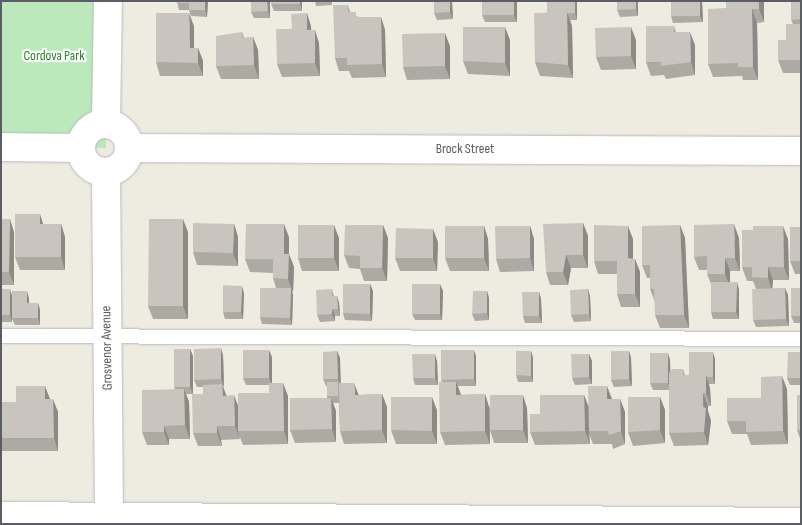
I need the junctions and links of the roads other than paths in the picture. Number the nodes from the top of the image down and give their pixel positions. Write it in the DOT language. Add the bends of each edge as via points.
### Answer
graph roads {
  1 [pos="108,1"];
  2 [pos="106,123"];
  3 [pos="1,147"];
  4 [pos="81,148"];
  5 [pos="130,148"];
  6 [pos="801,151"];
  7 [pos="106,172"];
  8 [pos="1,336"];
  9 [pos="107,336"];
  10 [pos="801,340"];
  11 [pos="1,516"];
  12 [pos="109,520"];
  13 [pos="801,522"];
  1 -- 2 [label="street"];
  2 -- 4 [label="street" via="91,128"];
  2 -- 5 [label="street" via="125,134"];
  3 -- 4 [label="street"];
  4 -- 7 [label="street" via="86,163"];
  5 -- 6 [label="street, Brock Street"];
  5 -- 7 [label="street" via="125,162"];
  7 -- 9 [label="street, Grosvenor Avenue"];
  8 -- 9 [label="lane"];
  9 -- 10 [label="lane"];
  9 -- 12 [label="street, Grosvenor Avenue"];
  11 -- 12 [label="street"];
  12 -- 13 [label="street"];
}
